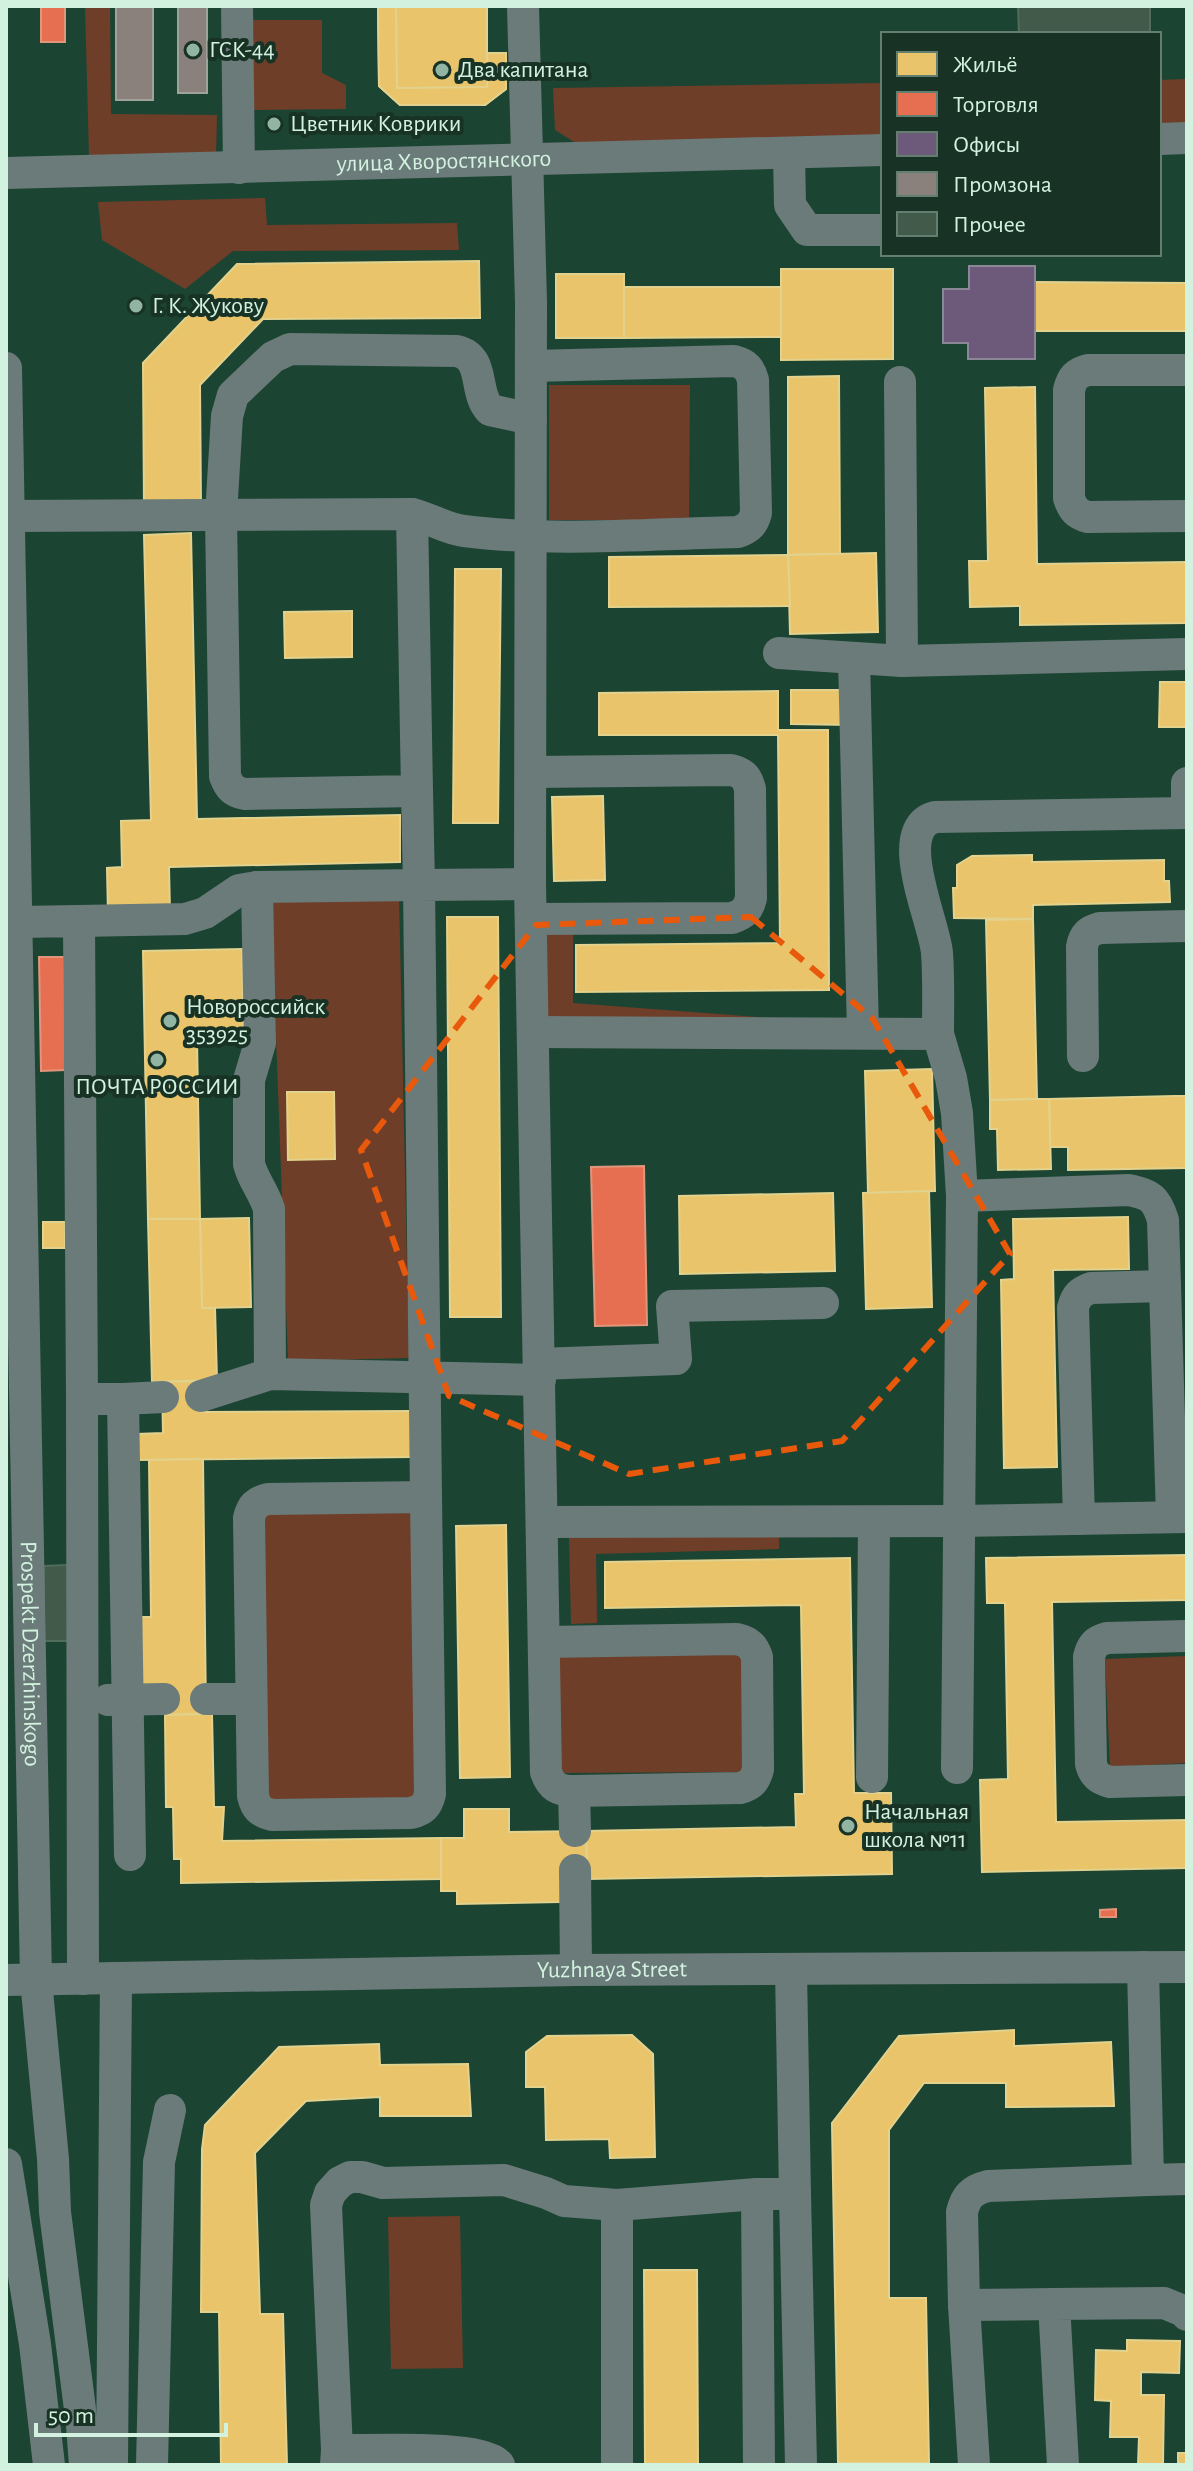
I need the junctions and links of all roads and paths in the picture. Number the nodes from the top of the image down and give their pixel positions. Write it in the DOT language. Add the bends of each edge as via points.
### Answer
graph roads {
  1 [pos="237,6"];
  2 [pos="523,6"];
  3 [pos="1187,138"];
  4 [pos="1161,139"];
  5 [pos="881,150"];
  6 [pos="789,153"];
  7 [pos="528,158"];
  8 [pos="239,168"];
  9 [pos="6,173"];
  10 [pos="881,230"];
  11 [pos="531,366"];
  12 [pos="6,368"];
  13 [pos="1187,370"];
  14 [pos="900,382"];
  15 [pos="531,419"];
  16 [pos="412,514"];
  17 [pos="221,515"];
  18 [pos="7,516"];
  19 [pos="1187,516"];
  20 [pos="531,536"];
  21 [pos="779,653"];
  22 [pos="1187,654"];
  23 [pos="854,658"];
  24 [pos="902,661"];
  25 [pos="531,772"];
  26 [pos="1187,783"];
  27 [pos="417,791"];
  28 [pos="1187,800"];
  29 [pos="1187,813"];
  30 [pos="530,884"];
  31 [pos="419,885"];
  32 [pos="257,887"];
  33 [pos="531,919"];
  34 [pos="79,921"];
  35 [pos="17,922"];
  36 [pos="1187,926"];
  37 [pos="533,1032"];
  38 [pos="863,1033"];
  39 [pos="938,1034"];
  40 [pos="1083,1056"];
  41 [pos="962,1196"];
  42 [pos="1175,1237"];
  43 [pos="1165,1286"];
  44 [pos="823,1303"];
  45 [pos="539,1372"];
  46 [pos="270,1374"];
  47 [pos="424,1378"];
  48 [pos="201,1396"];
  49 [pos="163,1397"];
  50 [pos="82,1399"];
  51 [pos="123,1399"];
  52 [pos="426,1497"];
  53 [pos="1179,1517"];
  54 [pos="1079,1519"];
  55 [pos="960,1521"];
  56 [pos="543,1522"];
  57 [pos="874,1522"];
  58 [pos="1187,1636"];
  59 [pos="544,1642"];
  60 [pos="164,1699"];
  61 [pos="206,1699"];
  62 [pos="251,1699"];
  63 [pos="83,1700"];
  64 [pos="128,1700"];
  65 [pos="957,1768"];
  66 [pos="872,1777"];
  67 [pos="1187,1780"];
  68 [pos="574,1791"];
  69 [pos="575,1831"];
  70 [pos="130,1855"];
  71 [pos="575,1870"];
  72 [pos="1143,1967"];
  73 [pos="1187,1967"];
  74 [pos="576,1970"];
  75 [pos="791,1970"];
  76 [pos="83,1979"];
  77 [pos="116,1979"];
  78 [pos="21,1980"];
  79 [pos="170,2110"];
  80 [pos="6,2164"];
  81 [pos="1187,2179"];
  82 [pos="1148,2180"];
  83 [pos="757,2194"];
  84 [pos="795,2194"];
  85 [pos="617,2205"];
  86 [pos="16,2290"];
  87 [pos="1054,2304"];
  88 [pos="964,2305"];
  89 [pos="1187,2315"];
  90 [pos="337,2458"];
  91 [pos="49,2465"];
  92 [pos="85,2465"];
  93 [pos="112,2465"];
  94 [pos="152,2465"];
  95 [pos="499,2465"];
  96 [pos="617,2465"];
  97 [pos="759,2465"];
  98 [pos="801,2465"];
  99 [pos="974,2465"];
  100 [pos="1063,2465"];
  1 -- 8 [label="street"];
  2 -- 7 [label="street"];
  3 -- 4 [label="street"];
  5 -- 6 [label="street, улица Хворостянского"];
  6 -- 7 [label="street, улица Хворостянского"];
  6 -- 10 [label="street" via="790,205 807,230"];
  7 -- 8 [label="street, улица Хворостянского"];
  7 -- 11 [label="street"];
  8 -- 9 [label="street, улица Хворостянского"];
  11 -- 15 [label="street"];
  11 -- 20 [label="street" via="744,364 753,380 756,513 754,522 738,532"];
  12 -- 18 [label="street, Prospekt Dzerzhinskogo"];
  13 -- 19 [label="street" via="1088,370 1071,380 1069,390 1072,508 1088,517"];
  14 -- 24 [label="street"];
  15 -- 17 [label="street" via="485,405 475,366 465,353 290,349 273,357 228,405"];
  15 -- 20 [label="street"];
  16 -- 17 [label="street"];
  16 -- 20 [label="street" via="461,531"];
  16 -- 27 [label="street"];
  17 -- 18 [label="street"];
  17 -- 27 [label="street" via="228,785 245,794"];
  18 -- 35 [label="street, Prospekt Dzerzhinskogo"];
  20 -- 25 [label="street"];
  21 -- 23 [label="street"];
  22 -- 24 [label="street"];
  23 -- 24 [label="street"];
  23 -- 38 [label="street"];
  25 -- 30 [label="street"];
  25 -- 33 [label="street" via="740,773 750,789 751,898 749,908 732,918"];
  26 -- 28 [label="street"];
  27 -- 31 [label="street"];
  29 -- 39 [label="street" via="926,819 917,835 917,872 937,952"];
  30 -- 31 [label="street"];
  30 -- 33 [label="street"];
  31 -- 32 [label="street"];
  31 -- 47 [label="street"];
  32 -- 34 [label="street" via="239,890 205,913 185,919"];
  32 -- 46 [label="street" via="260,1043 249,1080 249,1164 269,1209"];
  33 -- 37 [label="street"];
  34 -- 35 [label="street"];
  34 -- 50 [label="street"];
  35 -- 78 [label="street, Prospekt Dzerzhinskogo"];
  36 -- 40 [label="street" via="1100,928 1084,938"];
  37 -- 38 [label="street"];
  37 -- 45 [label="street"];
  38 -- 39 [label="street"];
  39 -- 41 [label="street" via="957,1113"];
  41 -- 42 [label="street" via="1129,1190 1148,1194"];
  41 -- 55 [label="street"];
  42 -- 43 [label="street"];
  43 -- 53 [label="street"];
  43 -- 54 [label="street" via="1091,1288 1076,1298"];
  44 -- 45 [label="street" via="672,1306 676,1359"];
  45 -- 47 [label="street"];
  45 -- 56 [label="street"];
  46 -- 47 [label="street"];
  46 -- 48 [label="street"];
  47 -- 52 [label="street"];
  49 -- 51 [label="street"];
  50 -- 51 [label="street"];
  50 -- 63 [label="street"];
  51 -- 64 [label="street"];
  52 -- 62 [label="street" via="268,1499 251,1509"];
  52 -- 62 [label="street" via="428,1804 411,1813 262,1813 253,1796"];
  53 -- 54 [label="street"];
  54 -- 55 [label="street"];
  55 -- 57 [label="street"];
  55 -- 65 [label="street"];
  56 -- 57 [label="street"];
  56 -- 59 [label="street"];
  57 -- 66 [label="street"];
  58 -- 67 [label="street" via="1107,1638 1091,1647 1089,1657 1094,1773 1110,1782"];
  59 -- 68 [label="street" via="546,1772 556,1788"];
  59 -- 68 [label="street" via="737,1639 747,1641 757,1657 758,1769 749,1786"];
  60 -- 64 [label="street"];
  61 -- 62 [label="street"];
  63 -- 64 [label="street"];
  63 -- 76 [label="street"];
  64 -- 70 [label="street"];
  68 -- 69 [label="street"];
  71 -- 74 [label="street"];
  72 -- 73 [label="street, Yuzhnaya Street"];
  72 -- 75 [label="street, Yuzhnaya Street"];
  72 -- 82 [label="street"];
  74 -- 75 [label="street, Yuzhnaya Street"];
  74 -- 77 [label="street, Yuzhnaya Street"];
  75 -- 84 [label="street"];
  76 -- 77 [label="street, Yuzhnaya Street"];
  76 -- 78 [label="street, Yuzhnaya Street"];
  77 -- 93 [label="street"];
  78 -- 92 [label="street, Prospekt Dzerzhinskogo" via="53,2159"];
  79 -- 94 [label="street" via="159,2162"];
  80 -- 86 [label="street"];
  81 -- 82 [label="street"];
  82 -- 88 [label="street" via="975,2189 962,2212"];
  83 -- 84 [label="street"];
  83 -- 85 [label="street"];
  83 -- 97 [label="street"];
  84 -- 98 [label="street"];
  85 -- 90 [label="street" via="564,2201 504,2180 383,2183 350,2177 340,2182 326,2205"];
  85 -- 96 [label="street"];
  86 -- 91 [label="street"];
  87 -- 88 [label="street"];
  87 -- 89 [label="street" via="1164,2303"];
  87 -- 100 [label="street"];
  88 -- 99 [label="street"];
  90 -- 95 [label="street" via="465,2452"];
}
